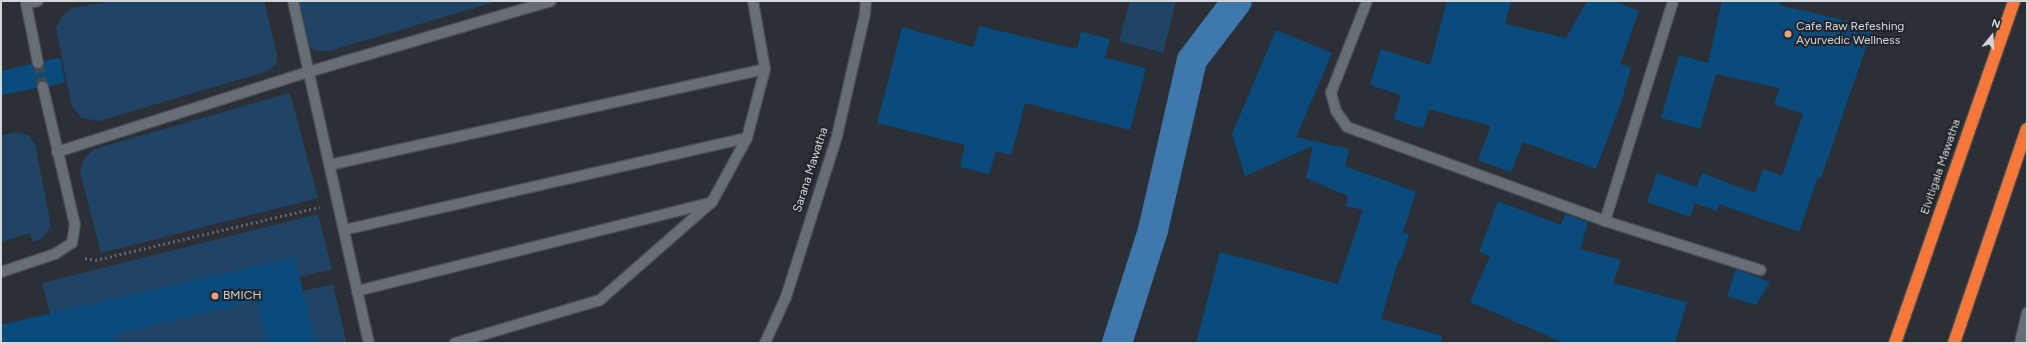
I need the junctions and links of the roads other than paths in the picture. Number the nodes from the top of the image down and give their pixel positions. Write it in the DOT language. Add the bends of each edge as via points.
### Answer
graph roads {
  1 [pos="38,1"];
  2 [pos="293,1"];
  3 [pos="551,1"];
  4 [pos="753,1"];
  5 [pos="866,1"];
  6 [pos="1367,1"];
  7 [pos="1673,1"];
  8 [pos="2014,1"];
  9 [pos="26,2"];
  10 [pos="38,63"];
  11 [pos="765,69"];
  12 [pos="308,72"];
  13 [pos="43,87"];
  14 [pos="2027,129"];
  15 [pos="747,138"];
  16 [pos="57,152"];
  17 [pos="329,164"];
  18 [pos="712,202"];
  19 [pos="1605,221"];
  20 [pos="344,230"];
  21 [pos="1760,270"];
  22 [pos="1,272"];
  23 [pos="357,291"];
  24 [pos="2027,312"];
  25 [pos="369,343"];
  26 [pos="455,343"];
  27 [pos="765,343"];
  28 [pos="1895,343"];
  29 [pos="1954,343"];
  30 [pos="2020,343"];
  1 -- 9 [label="street"];
  2 -- 12 [label="street"];
  3 -- 12 [label="street"];
  4 -- 11 [label="street"];
  5 -- 27 [label="street, Sarana Mawatha" via="837,136 786,297"];
  6 -- 19 [label="street" via="1331,93 1336,111 1348,127"];
  7 -- 19 [label="street"];
  8 -- 28 [label="highway, Elvitigala Mawatha"];
  9 -- 10 [label="street"];
  11 -- 15 [label="street"];
  11 -- 17 [label="street"];
  12 -- 16 [label="street"];
  12 -- 17 [label="street"];
  13 -- 16 [label="street"];
  14 -- 29 [label="highway"];
  15 -- 18 [label="street"];
  15 -- 20 [label="street"];
  16 -- 22 [label="street" via="75,225 72,243 55,254"];
  17 -- 20 [label="street"];
  18 -- 23 [label="street"];
  18 -- 26 [label="street" via="600,300"];
  19 -- 21 [label="street"];
  20 -- 23 [label="street"];
  23 -- 25 [label="street"];
  24 -- 30 [label="street"];
}
